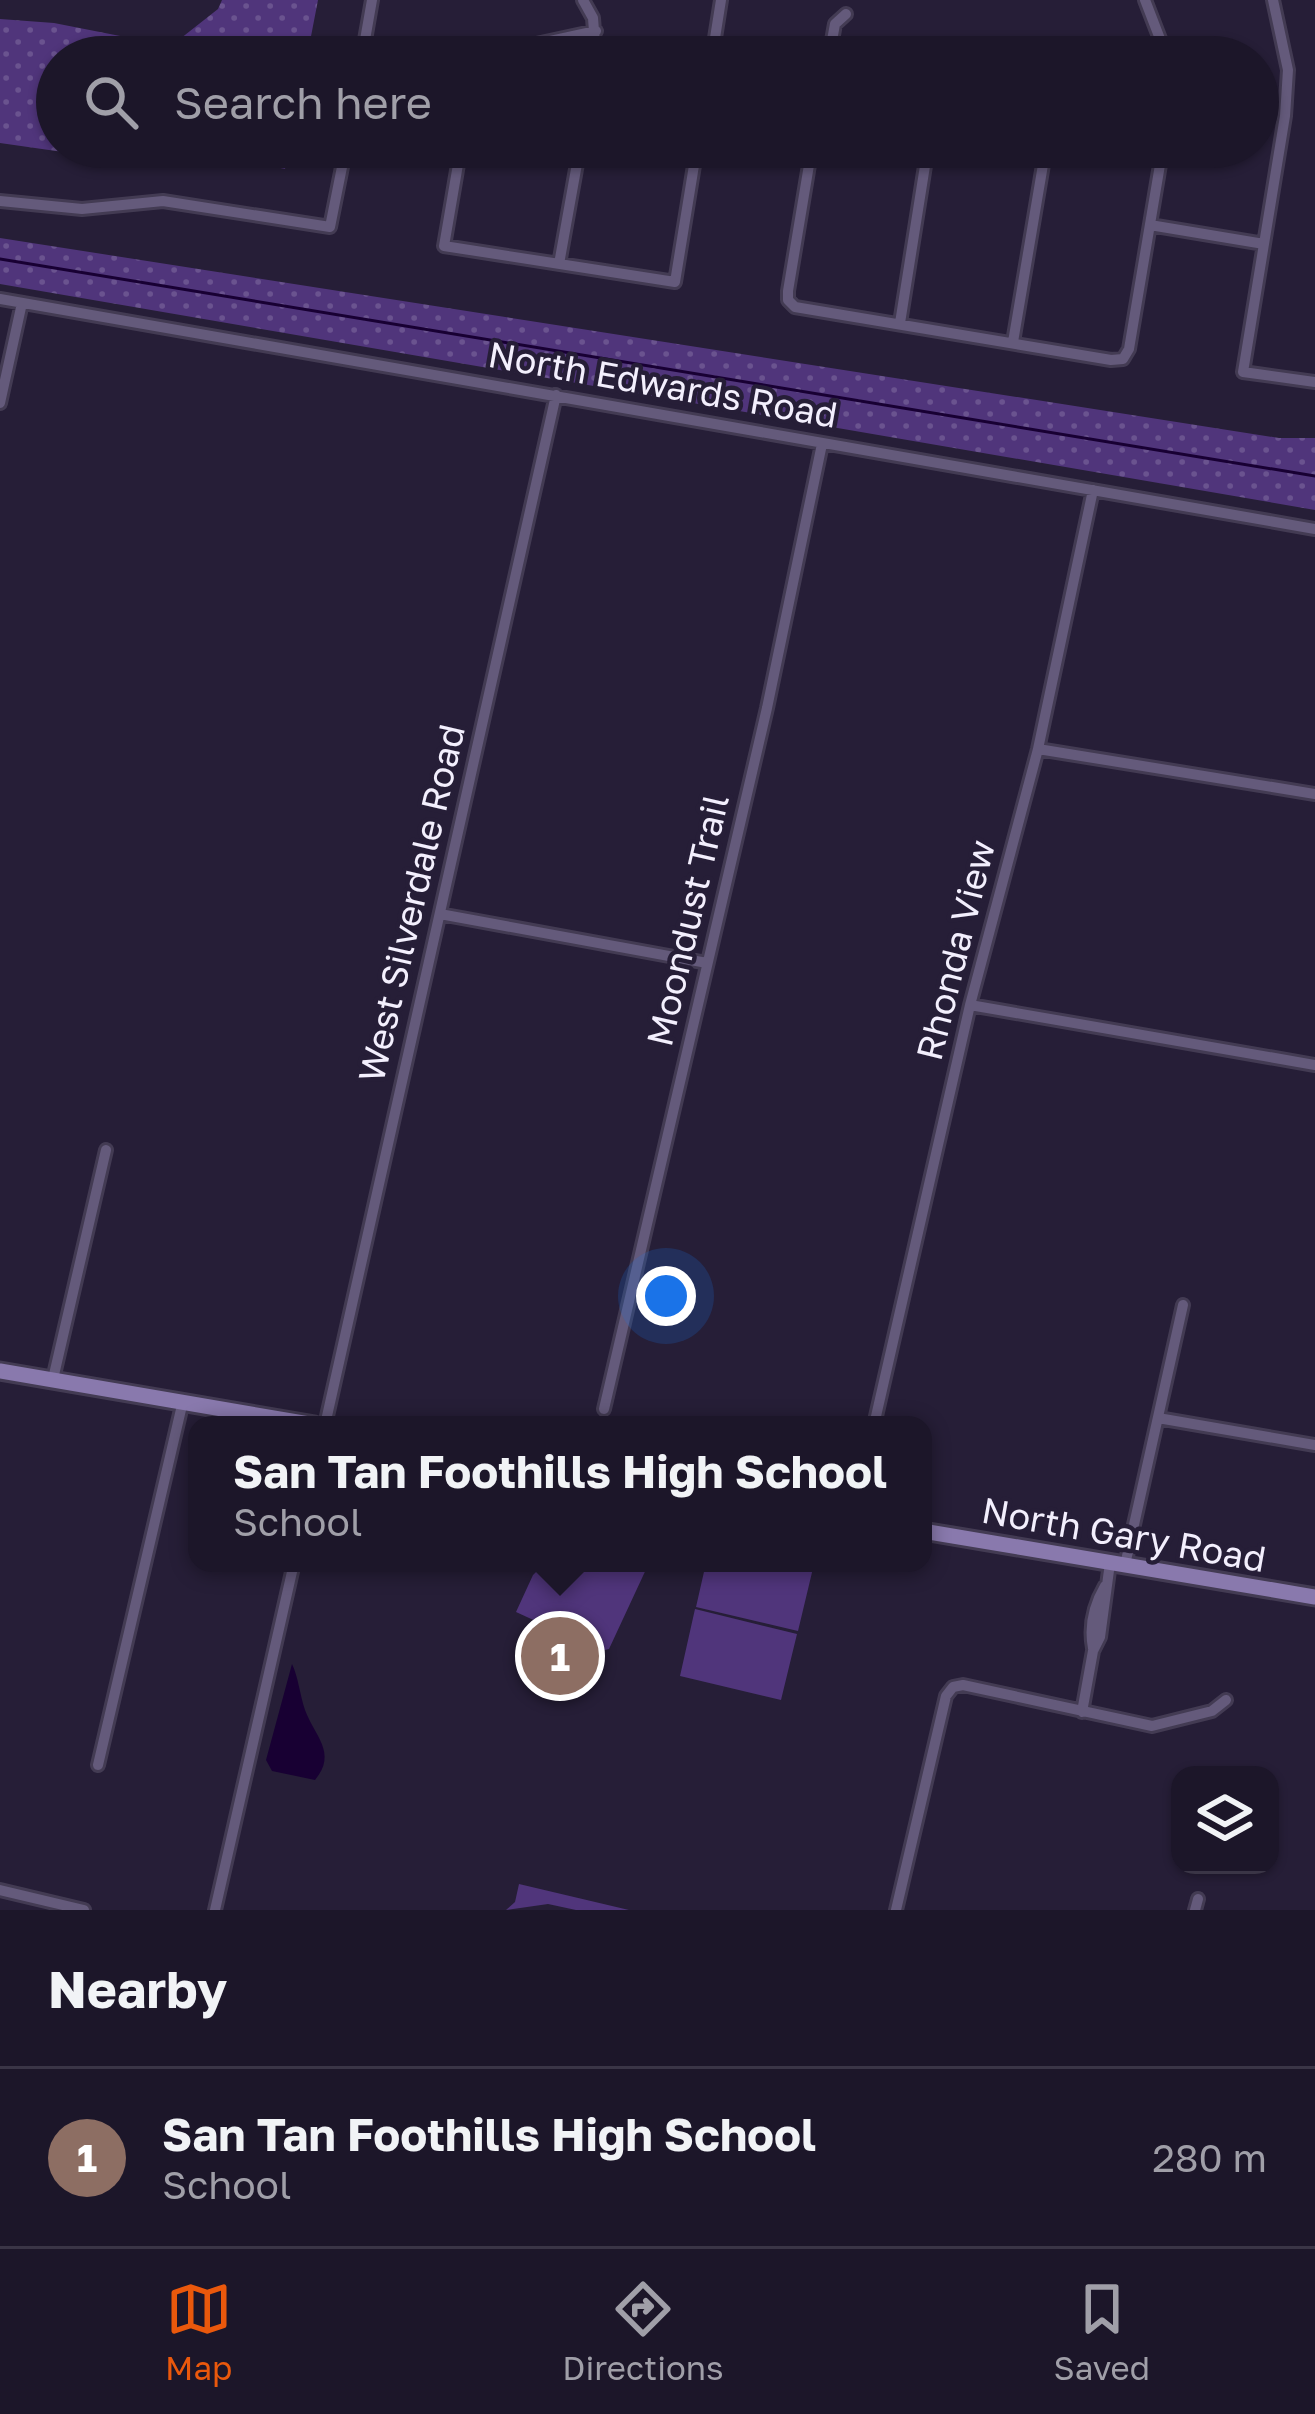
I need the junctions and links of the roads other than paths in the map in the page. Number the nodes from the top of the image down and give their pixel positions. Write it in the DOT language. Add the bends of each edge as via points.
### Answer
graph roads {
  1 [pos="372,0"];
  2 [pos="583,0"];
  3 [pos="721,0"];
  4 [pos="1145,0"];
  5 [pos="1273,0"];
  6 [pos="846,14"];
  7 [pos="596,31"];
  8 [pos="366,36"];
  9 [pos="573,36"];
  10 [pos="596,36"];
  11 [pos="715,36"];
  12 [pos="833,36"];
  13 [pos="1159,36"];
  14 [pos="1279,153"];
  15 [pos="342,168"];
  16 [pos="457,168"];
  17 [pos="576,168"];
  18 [pos="694,168"];
  19 [pos="809,168"];
  20 [pos="925,168"];
  21 [pos="1042,168"];
  22 [pos="1160,168"];
  23 [pos="1276,168"];
  24 [pos="0,201"];
  25 [pos="1150,225"];
  26 [pos="1264,244"];
  27 [pos="560,264"];
  28 [pos="0,299"];
  29 [pos="22,303"];
  30 [pos="900,323"];
  31 [pos="1013,342"];
  32 [pos="1315,382"];
  33 [pos="556,394"];
  34 [pos="0,403"];
  35 [pos="822,443"];
  36 [pos="1093,490"];
  37 [pos="1315,529"];
  38 [pos="1038,748"];
  39 [pos="1315,794"];
  40 [pos="440,914"];
  41 [pos="707,963"];
  42 [pos="970,1005"];
  43 [pos="1315,1065"];
  44 [pos="106,1150"];
  45 [pos="1183,1305"];
  46 [pos="0,1370"];
  47 [pos="53,1379"];
  48 [pos="183,1401"];
  49 [pos="604,1409"];
  50 [pos="266,1416"];
  51 [pos="328,1416"];
  52 [pos="876,1416"];
  53 [pos="1158,1418"];
  54 [pos="1315,1445"];
  55 [pos="932,1533"];
  56 [pos="1118,1564"];
  57 [pos="292,1572"];
  58 [pos="1315,1597"];
  59 [pos="1226,1700"];
  60 [pos="1082,1712"];
  61 [pos="98,1765"];
  62 [pos="0,1890"];
  63 [pos="84,1910"];
  64 [pos="215,1910"];
  65 [pos="896,1910"];
  1 -- 8 [label="street"];
  2 -- 7 [label="street"];
  3 -- 11 [label="street"];
  4 -- 13 [label="street"];
  5 -- 14 [label="street" via="1288,70"];
  6 -- 12 [label="street"];
  7 -- 9 [label="street"];
  7 -- 10 [label="street"];
  15 -- 24 [label="street" via="330,227 163,201 69,208"];
  16 -- 27 [label="street" via="444,246"];
  17 -- 27 [label="street"];
  18 -- 27 [label="street" via="675,282"];
  19 -- 30 [label="street" via="788,300"];
  20 -- 30 [label="street"];
  21 -- 31 [label="street"];
  22 -- 25 [label="street"];
  23 -- 26 [label="street"];
  25 -- 26 [label="street"];
  25 -- 31 [label="street" via="1123,359"];
  26 -- 32 [label="street" via="1243,372"];
  28 -- 29 [label="street, North Edwards Road"];
  29 -- 33 [label="street, North Edwards Road"];
  29 -- 34 [label="street"];
  30 -- 31 [label="street"];
  33 -- 35 [label="street, North Edwards Road"];
  33 -- 40 [label="street, West Silverdale Road"];
  35 -- 36 [label="street, North Edwards Road"];
  35 -- 41 [label="street, Moondust Trail"];
  36 -- 37 [label="street, North Edwards Road"];
  36 -- 38 [label="street, Rhonda View"];
  38 -- 39 [label="street"];
  38 -- 42 [label="street, Rhonda View"];
  40 -- 41 [label="street"];
  40 -- 51 [label="street, West Silverdale Road"];
  41 -- 49 [label="street, Moondust Trail"];
  42 -- 43 [label="street"];
  42 -- 52 [label="street, Rhonda View"];
  44 -- 47 [label="street"];
  45 -- 53 [label="street"];
  46 -- 47 [label="street"];
  47 -- 48 [label="street"];
  48 -- 50 [label="street"];
  48 -- 61 [label="street"];
  53 -- 54 [label="street"];
  53 -- 56 [label="street"];
  55 -- 56 [label="street, North Gary Road"];
  56 -- 58 [label="street, North Gary Road"];
  56 -- 60 [label="street" via="1105,1586"];
  57 -- 64 [label="street"];
  59 -- 60 [label="street" via="1152,1726"];
  60 -- 65 [label="street" via="953,1687"];
  62 -- 63 [label="street"];
}
